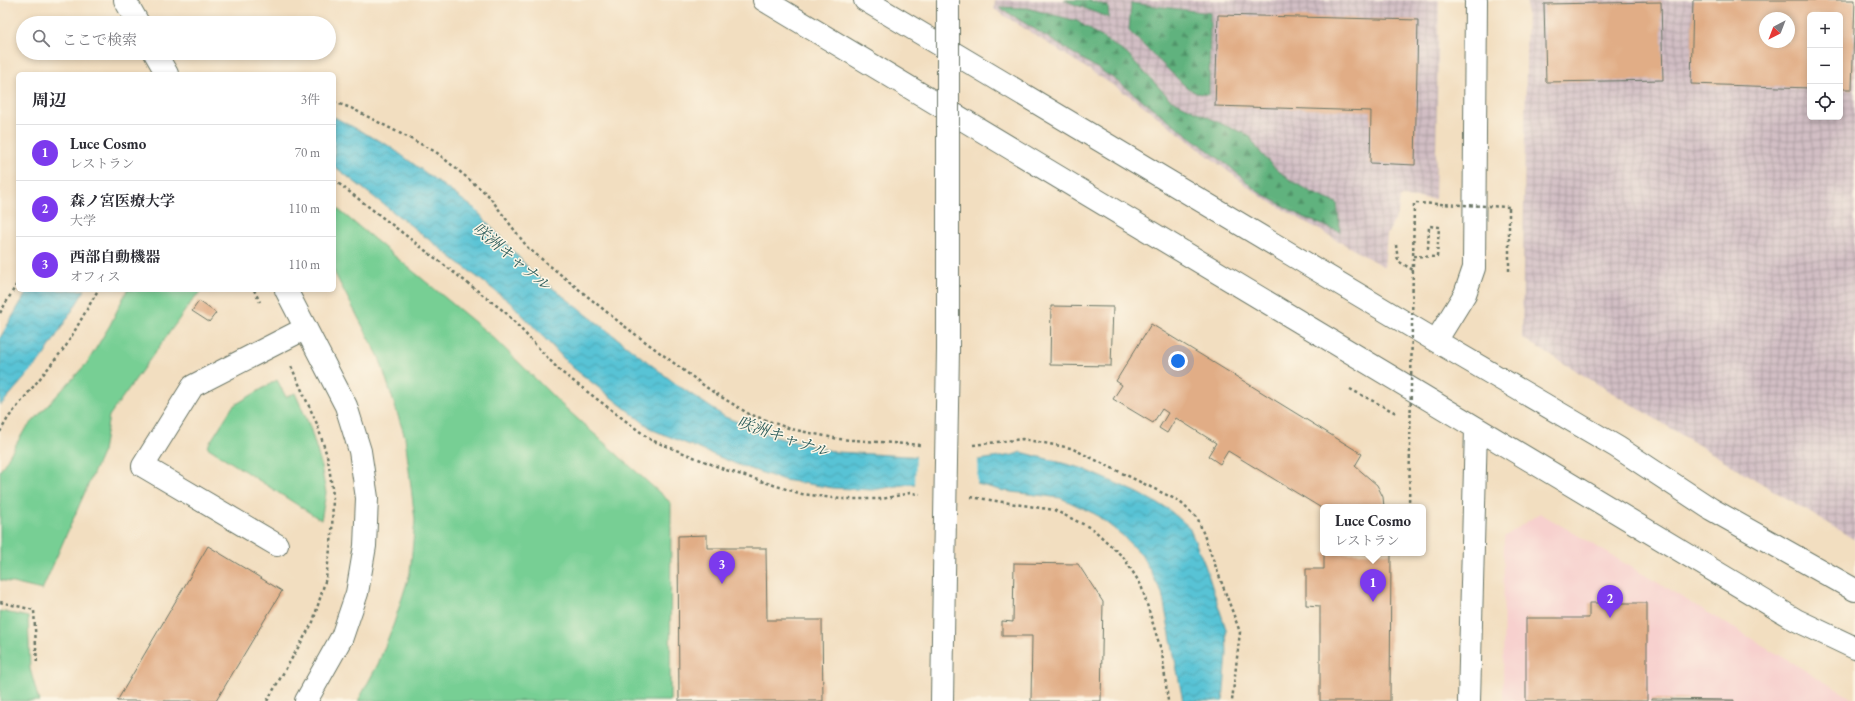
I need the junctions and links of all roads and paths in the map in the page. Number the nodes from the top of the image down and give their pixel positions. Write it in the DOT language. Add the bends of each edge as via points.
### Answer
graph roads {
  1 [pos="125,0"];
  2 [pos="764,0"];
  3 [pos="865,0"];
  4 [pos="948,0"];
  5 [pos="1476,0"];
  6 [pos="134,16"];
  7 [pos="159,60"];
  8 [pos="166,72"];
  9 [pos="336,103"];
  10 [pos="336,182"];
  11 [pos="1396,245"];
  12 [pos="1428,249"];
  13 [pos="1413,256"];
  14 [pos="1412,270"];
  15 [pos="1509,272"];
  16 [pos="16,285"];
  17 [pos="97,292"];
  18 [pos="255,292"];
  19 [pos="287,292"];
  20 [pos="261,303"];
  21 [pos="0,312"];
  22 [pos="306,328"];
  23 [pos="279,341"];
  24 [pos="1436,341"];
  25 [pos="1350,389"];
  26 [pos="1397,414"];
  27 [pos="1403,417"];
  28 [pos="1410,420"];
  29 [pos="1476,428"];
  30 [pos="0,432"];
  31 [pos="922,445"];
  32 [pos="966,445"];
  33 [pos="926,494"];
  34 [pos="964,496"];
  35 [pos="1409,504"];
  36 [pos="277,545"];
  37 [pos="1855,590"];
  38 [pos="0,602"];
  39 [pos="1855,648"];
  40 [pos="37,664"];
  41 [pos="267,701"];
  42 [pos="306,701"];
  43 [pos="942,701"];
  44 [pos="1168,701"];
  45 [pos="1232,701"];
  46 [pos="1469,701"];
  1 -- 6 [label="street"];
  2 -- 29 [label="street"];
  3 -- 24 [label="street"];
  4 -- 43 [label="street, bridge" via="948,350"];
  5 -- 24 [label="street" via="1474,268 1464,294"];
  7 -- 8 [label="street"];
  9 -- 31 [label="path" via="436,152 488,195 528,248 619,322 710,390 749,414 791,429 839,439"];
  10 -- 33 [label="path" via="505,312 560,371 651,440 726,470 802,494 841,499 882,499 910,493"];
  11 -- 14 [label="path" via="1398,261"];
  12 -- 13 [label="path" via="1429,226 1439,227 1437,257"];
  13 -- 14 [label="path, bridge"];
  13 -- 15 [label="path, bridge" via="1414,203 1509,207"];
  14 -- 28 [label="path, bridge"];
  16 -- 21 [label="path"];
  17 -- 30 [label="path" via="66,346 8,418"];
  18 -- 20 [label="path"];
  19 -- 22 [label="street"];
  22 -- 23 [label="street"];
  22 -- 42 [label="street" via="346,406 360,451 367,498 366,546 357,593 342,637"];
  23 -- 36 [label="street" via="193,386 143,466"];
  23 -- 41 [label="path" via="317,424 328,459 333,503 332,534 326,578 313,622"];
  24 -- 37 [label="street" via="1618,447 1710,509"];
  25 -- 26 [label="path"];
  27 -- 28 [label="path"];
  28 -- 35 [label="path, bridge"];
  29 -- 39 [label="street" via="1796,620"];
  29 -- 46 [label="street"];
  32 -- 45 [label="path" via="1022,439 1071,448 1180,501 1198,519 1240,632"];
  34 -- 44 [label="path" via="1054,510 1093,529 1124,558 1141,585 1162,653"];
  38 -- 40 [label="path" via="34,610"];
}
